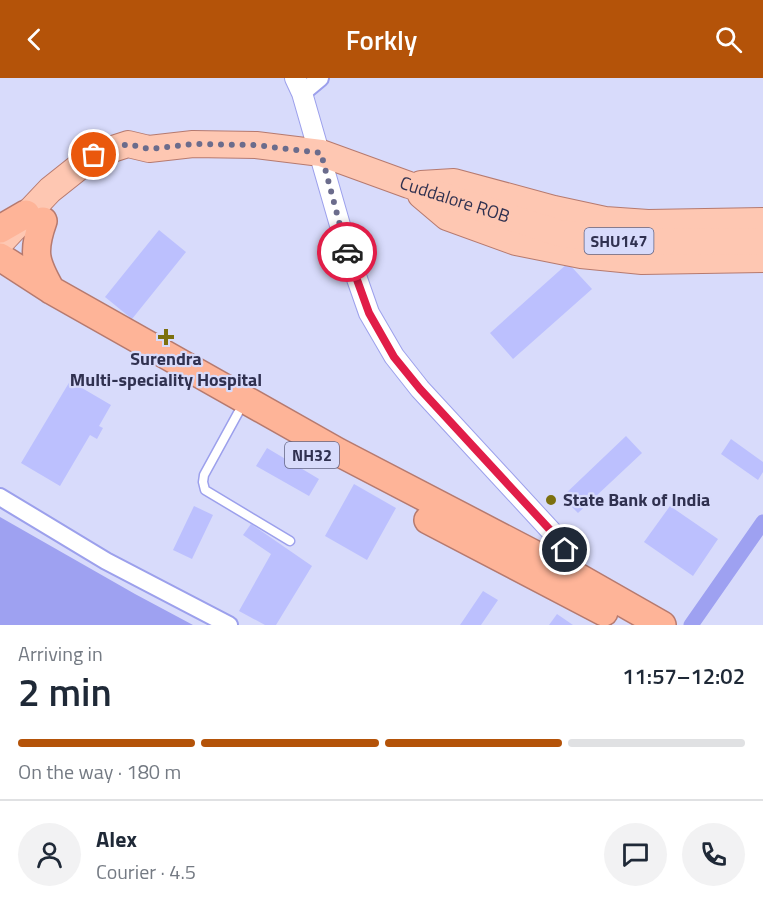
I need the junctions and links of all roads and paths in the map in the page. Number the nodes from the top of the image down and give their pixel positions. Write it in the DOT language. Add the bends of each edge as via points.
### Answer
graph roads {
  1 [pos="320,78"];
  2 [pos="299,86"];
  3 [pos="321,153"];
  4 [pos="409,185"];
  5 [pos="34,218"];
  6 [pos="763,221"];
  7 [pos="0,229"];
  8 [pos="763,241"];
  9 [pos="763,259"];
  10 [pos="1,261"];
  11 [pos="51,290"];
  12 [pos="238,413"];
  13 [pos="0,497"];
  14 [pos="290,541"];
  15 [pos="576,576"];
  16 [pos="229,625"];
  17 [pos="629,625"];
  18 [pos="662,625"];
  1 -- 2 [label="street"];
  2 -- 3 [label="street"];
  3 -- 4 [label="main road, Cuddalore ROB / SHU147"];
  3 -- 5 [label="main road, Cuddalore ROB / SHU147" via="255,145 193,144 149,149 128,144 94,155 71,171"];
  3 -- 15 [label="street" via="351,263 369,313 394,357 552,532"];
  4 -- 6 [label="main road" via="454,182 605,220"];
  4 -- 8 [label="main road, Cuddalore ROB / SHU147" via="559,233 630,242"];
  4 -- 9 [label="main road" via="447,217 516,242 581,255 642,261"];
  5 -- 7 [label="highway"];
  5 -- 10 [label="main road, Cuddalore ROB / SHU147"];
  5 -- 11 [label="highway" via="36,256"];
  10 -- 11 [label="highway, NH32"];
  10 -- 12 [label="highway, NH32"];
  11 -- 15 [label="highway, NH32" via="338,452"];
  12 -- 14 [label="lane" via="204,475 205,489"];
  12 -- 17 [label="highway, NH32" via="415,513"];
  13 -- 16 [label="street" via="106,561"];
  15 -- 18 [label="highway, NH32"];
}
